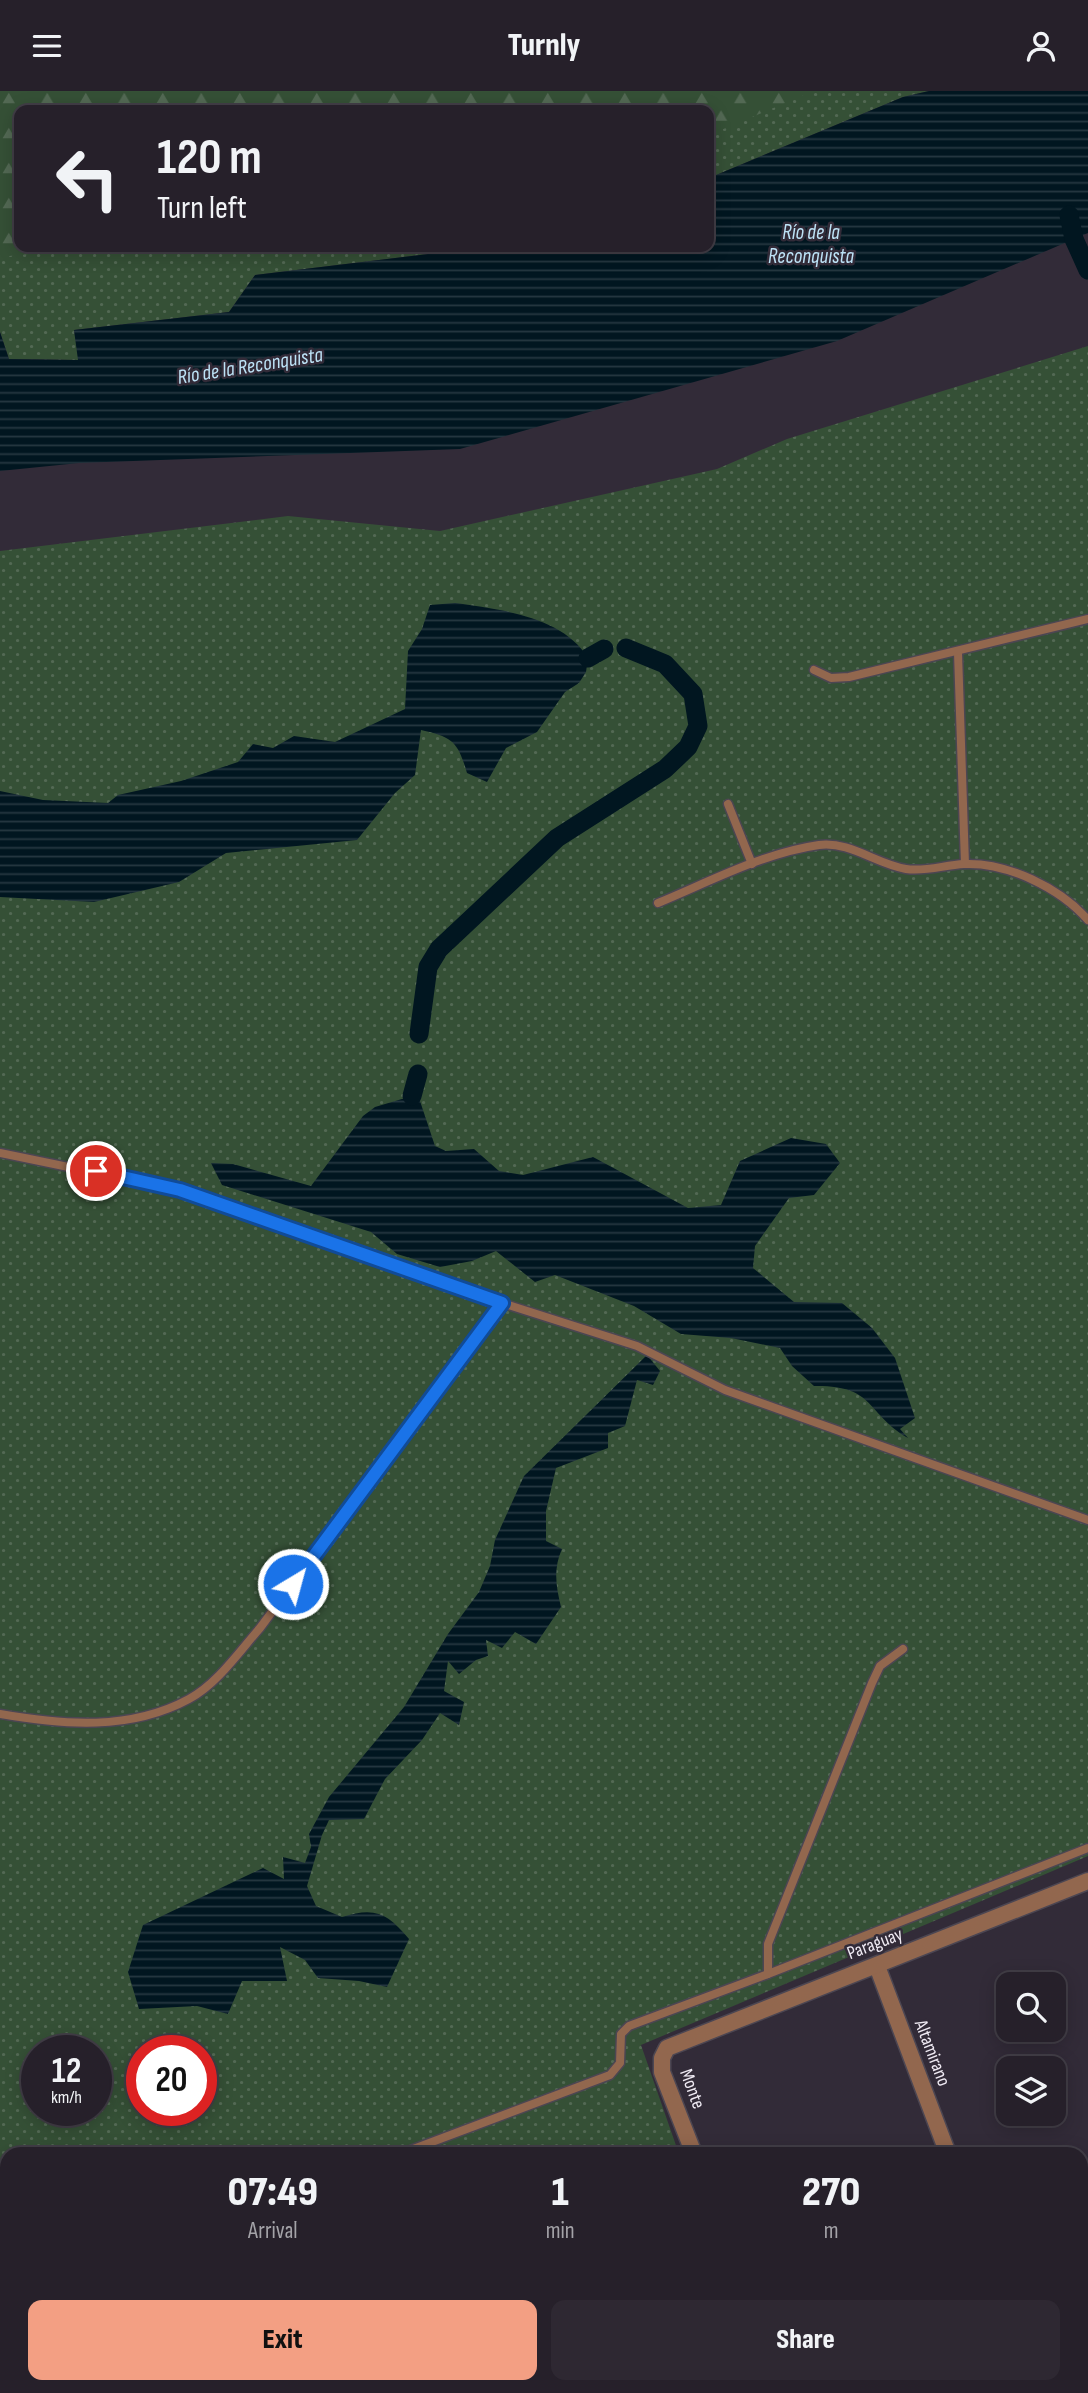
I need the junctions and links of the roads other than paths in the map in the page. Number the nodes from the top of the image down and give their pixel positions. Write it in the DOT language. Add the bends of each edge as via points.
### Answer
graph roads {
  1 [pos="1088,619"];
  2 [pos="958,653"];
  3 [pos="814,670"];
  4 [pos="728,804"];
  5 [pos="752,864"];
  6 [pos="965,864"];
  7 [pos="658,903"];
  8 [pos="1088,920"];
  9 [pos="0,1153"];
  10 [pos="502,1303"];
  11 [pos="1088,1520"];
  12 [pos="903,1649"];
  13 [pos="0,1714"];
  14 [pos="1088,1848"];
  15 [pos="1088,1881"];
  16 [pos="877,1966"];
  17 [pos="768,1974"];
  18 [pos="676,2043"];
  19 [pos="430,2143"];
  20 [pos="419,2147"];
  21 [pos="432,2147"];
  22 [pos="691,2147"];
  23 [pos="945,2147"];
  1 -- 2 [label="lane"];
  2 -- 3 [label="lane" via="849,677 831,677"];
  2 -- 6 [label="lane"];
  4 -- 5 [label="lane"];
  5 -- 6 [label="lane" via="821,845 854,850 906,869 927,871"];
  5 -- 7 [label="lane"];
  6 -- 8 [label="lane" via="1027,878 1055,892"];
  9 -- 10 [label="lane" via="180,1190"];
  10 -- 11 [label="lane" via="637,1346 725,1390"];
  10 -- 13 [label="lane" via="260,1628 218,1676 190,1699 102,1724"];
  12 -- 17 [label="lane" via="880,1666 872,1683 768,1944"];
  14 -- 17 [label="lane"];
  15 -- 16 [label="street, Paraguay"];
  16 -- 18 [label="street, Paraguay"];
  16 -- 23 [label="street, Altamirano"];
  17 -- 19 [label="lane" via="629,2026 621,2034 620,2063 610,2075"];
  18 -- 22 [label="street, Monte" via="667,2048 662,2072"];
  19 -- 20 [label="lane"];
  19 -- 21 [label="lane"];
}
